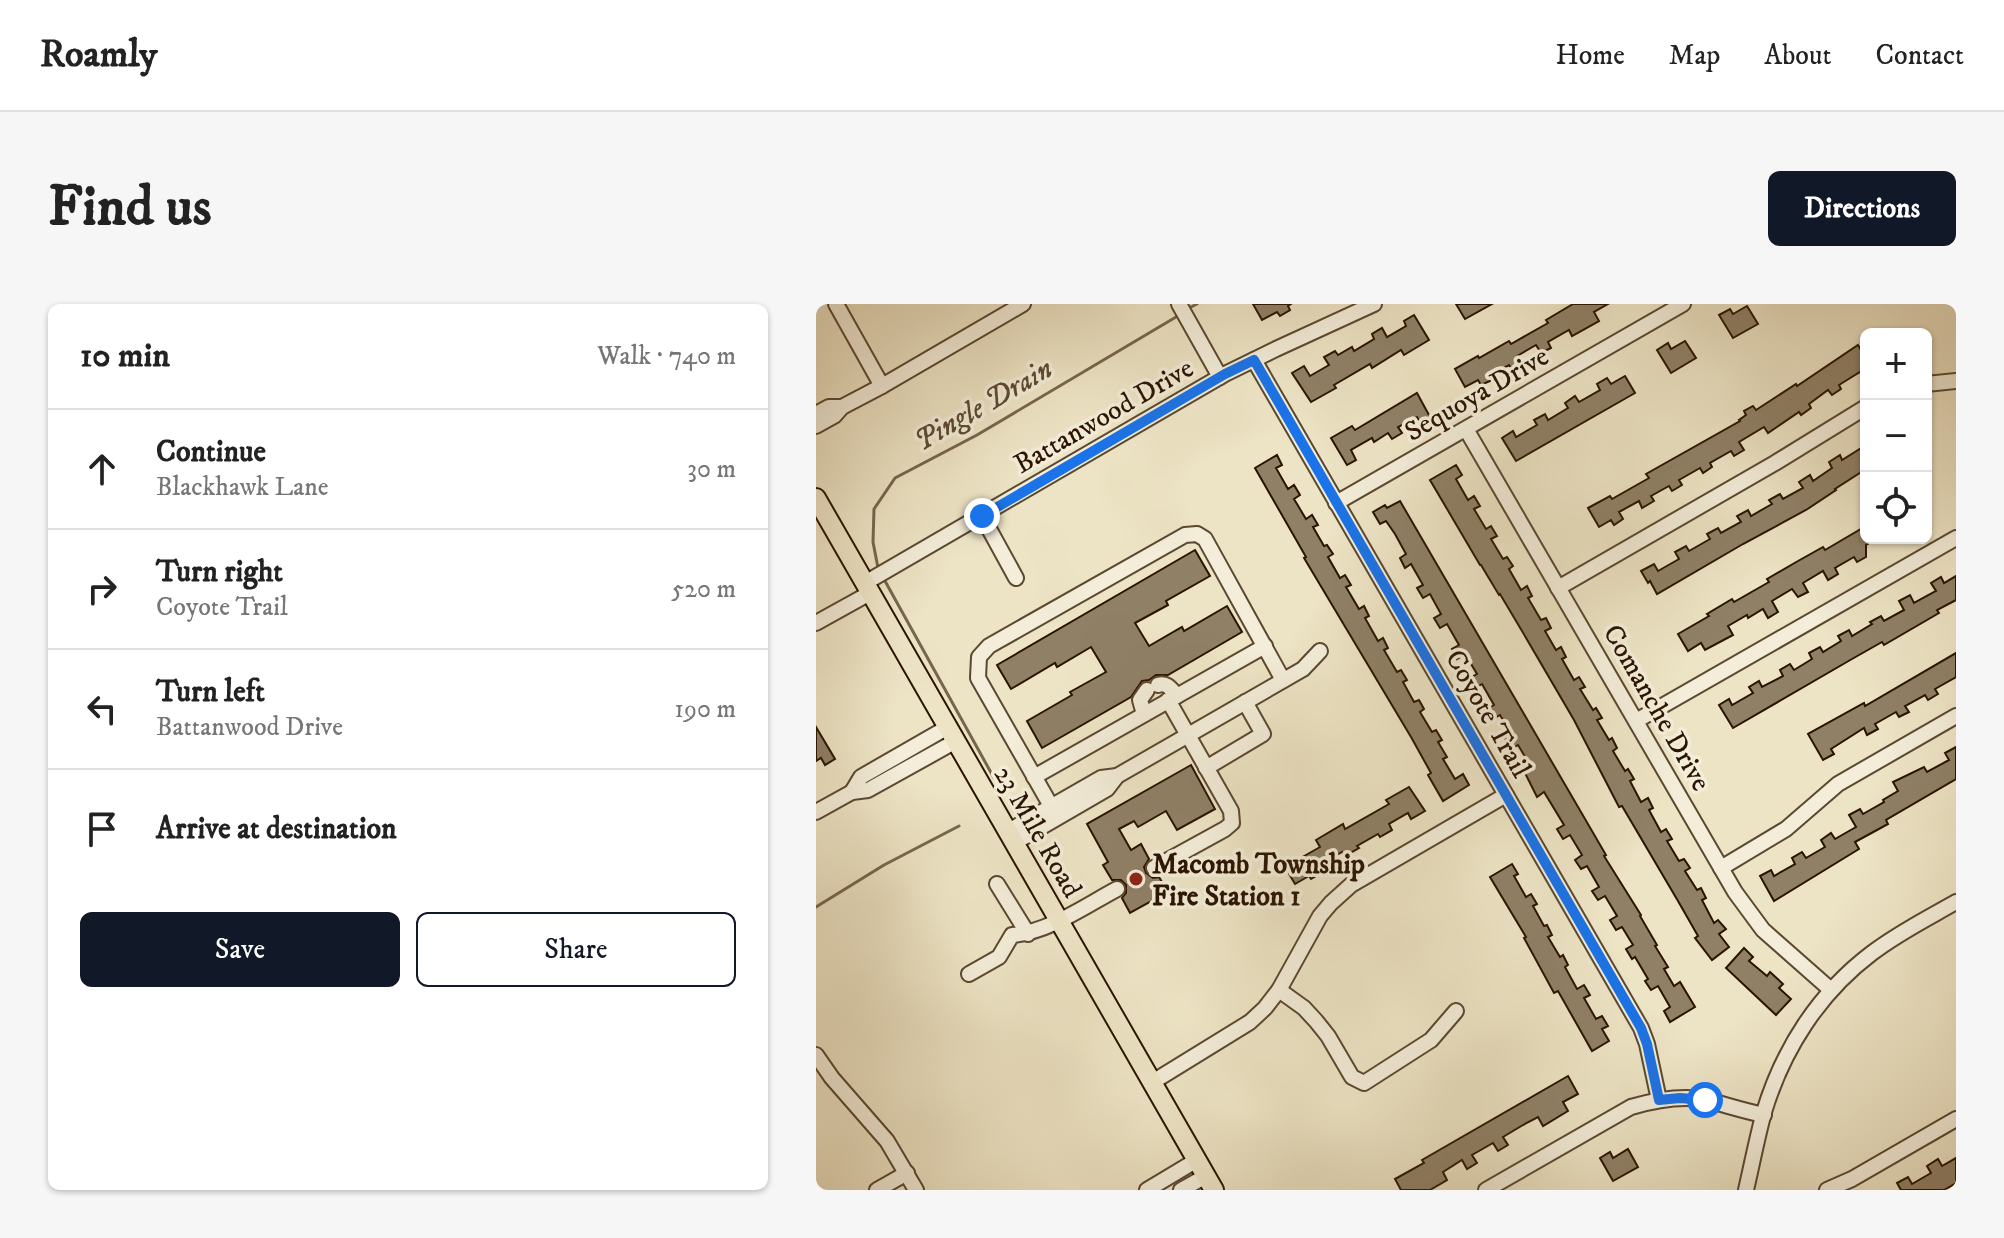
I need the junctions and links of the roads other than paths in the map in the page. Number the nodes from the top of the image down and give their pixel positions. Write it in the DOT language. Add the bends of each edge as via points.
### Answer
graph roads {
  1 [pos="836,304"];
  2 [pos="1023,304"];
  3 [pos="1179,304"];
  4 [pos="1374,304"];
  5 [pos="1683,304"];
  6 [pos="1254,360"];
  7 [pos="1220,377"];
  8 [pos="1956,381"];
  9 [pos="1932,383"];
  10 [pos="882,386"];
  11 [pos="842,407"];
  12 [pos="1860,411"];
  13 [pos="816,414"];
  14 [pos="816,426"];
  15 [pos="1466,429"];
  16 [pos="816,498"];
  17 [pos="1336,503"];
  18 [pos="982,516"];
  19 [pos="1956,538"];
  20 [pos="1016,578"];
  21 [pos="867,588"];
  22 [pos="1558,588"];
  23 [pos="816,623"];
  24 [pos="1265,646"];
  25 [pos="1320,651"];
  26 [pos="1283,680"];
  27 [pos="1172,698"];
  28 [pos="1245,702"];
  29 [pos="1144,714"];
  30 [pos="1956,716"];
  31 [pos="1636,721"];
  32 [pos="952,734"];
  33 [pos="1188,736"];
  34 [pos="1206,768"];
  35 [pos="1034,777"];
  36 [pos="1506,795"];
  37 [pos="1057,808"];
  38 [pos="816,812"];
  39 [pos="1010,837"];
  40 [pos="1154,868"];
  41 [pos="1721,868"];
  42 [pos="997,884"];
  43 [pos="1117,889"];
  44 [pos="1956,902"];
  45 [pos="1058,921"];
  46 [pos="1028,934"];
  47 [pos="969,974"];
  48 [pos="1279,990"];
  49 [pos="1831,990"];
  50 [pos="1456,1011"];
  51 [pos="816,1055"];
  52 [pos="1151,1083"];
  53 [pos="1659,1100"];
  54 [pos="1764,1115"];
  55 [pos="1956,1119"];
  56 [pos="907,1173"];
  57 [pos="1206,1175"];
  58 [pos="877,1190"];
  59 [pos="916,1190"];
  60 [pos="1147,1190"];
  61 [pos="1181,1190"];
  62 [pos="1486,1190"];
  63 [pos="1747,1190"];
  64 [pos="1827,1190"];
  1 -- 10 [label="street"];
  2 -- 10 [label="street"];
  3 -- 7 [label="street"];
  4 -- 6 [label="street, Battanwood Drive"];
  5 -- 15 [label="street, Sequoya Drive"];
  6 -- 7 [label="street, Battanwood Drive"];
  6 -- 17 [label="street, Coyote Trail"];
  7 -- 18 [label="street, Battanwood Drive"];
  8 -- 9 [label="street"];
  10 -- 11 [label="street"];
  11 -- 13 [label="street"];
  11 -- 14 [label="street"];
  12 -- 22 [label="street"];
  15 -- 17 [label="street, Sequoya Drive"];
  15 -- 22 [label="street, Comanche Drive"];
  16 -- 21 [label="main road, 23 Mile Road"];
  17 -- 36 [label="street, Coyote Trail"];
  18 -- 20 [label="street"];
  18 -- 21 [label="street, Battanwood Drive"];
  19 -- 31 [label="street"];
  21 -- 23 [label="street, Battanwood Drive"];
  21 -- 32 [label="main road, 23 Mile Road"];
  22 -- 31 [label="street, Comanche Drive"];
  24 -- 26 [label="street"];
  24 -- 27 [label="street"];
  24 -- 35 [label="street" via="1205,539 1197,534 1185,535 989,646 979,657 978,678"];
  25 -- 26 [label="street"];
  26 -- 28 [label="street"];
  27 -- 29 [label="street"];
  27 -- 29 [label="street" via="1169,686 1152,687 1140,700"];
  27 -- 33 [label="street"];
  28 -- 33 [label="street"];
  28 -- 34 [label="street" via="1263,734"];
  29 -- 35 [label="street"];
  30 -- 41 [label="street" via="1838,784 1786,829"];
  31 -- 41 [label="street, Comanche Drive"];
  32 -- 38 [label="street" via="861,777 852,792"];
  32 -- 39 [label="main road, 23 Mile Road"];
  33 -- 34 [label="street"];
  33 -- 37 [label="street" via="1117,776 1101,778"];
  34 -- 40 [label="street" via="1231,811 1232,823"];
  35 -- 37 [label="street"];
  36 -- 48 [label="street" via="1340,894 1320,916"];
  36 -- 53 [label="street, Coyote Trail" via="1641,1028"];
  37 -- 39 [label="street"];
  39 -- 45 [label="main road, 23 Mile Road"];
  41 -- 49 [label="street, Comanche Drive" via="1754,920"];
  42 -- 46 [label="street"];
  43 -- 45 [label="street"];
  44 -- 49 [label="street" via="1879,948"];
  45 -- 46 [label="street"];
  45 -- 52 [label="main road, 23 Mile Road"];
  46 -- 47 [label="street" via="1012,935 999,957"];
  48 -- 50 [label="street" via="1316,1021 1352,1077 1364,1083 1431,1040"];
  48 -- 52 [label="street" via="1250,1022"];
  49 -- 54 [label="street" via="1794,1041"];
  51 -- 56 [label="street"];
  52 -- 57 [label="main road, 23 Mile Road"];
  53 -- 54 [label="street" via="1705,1100"];
  53 -- 62 [label="street" via="1631,1107"];
  54 -- 63 [label="street"];
  55 -- 64 [label="street"];
  56 -- 58 [label="street"];
  56 -- 59 [label="street"];
  57 -- 60 [label="street"];
  57 -- 61 [label="street"];
}
